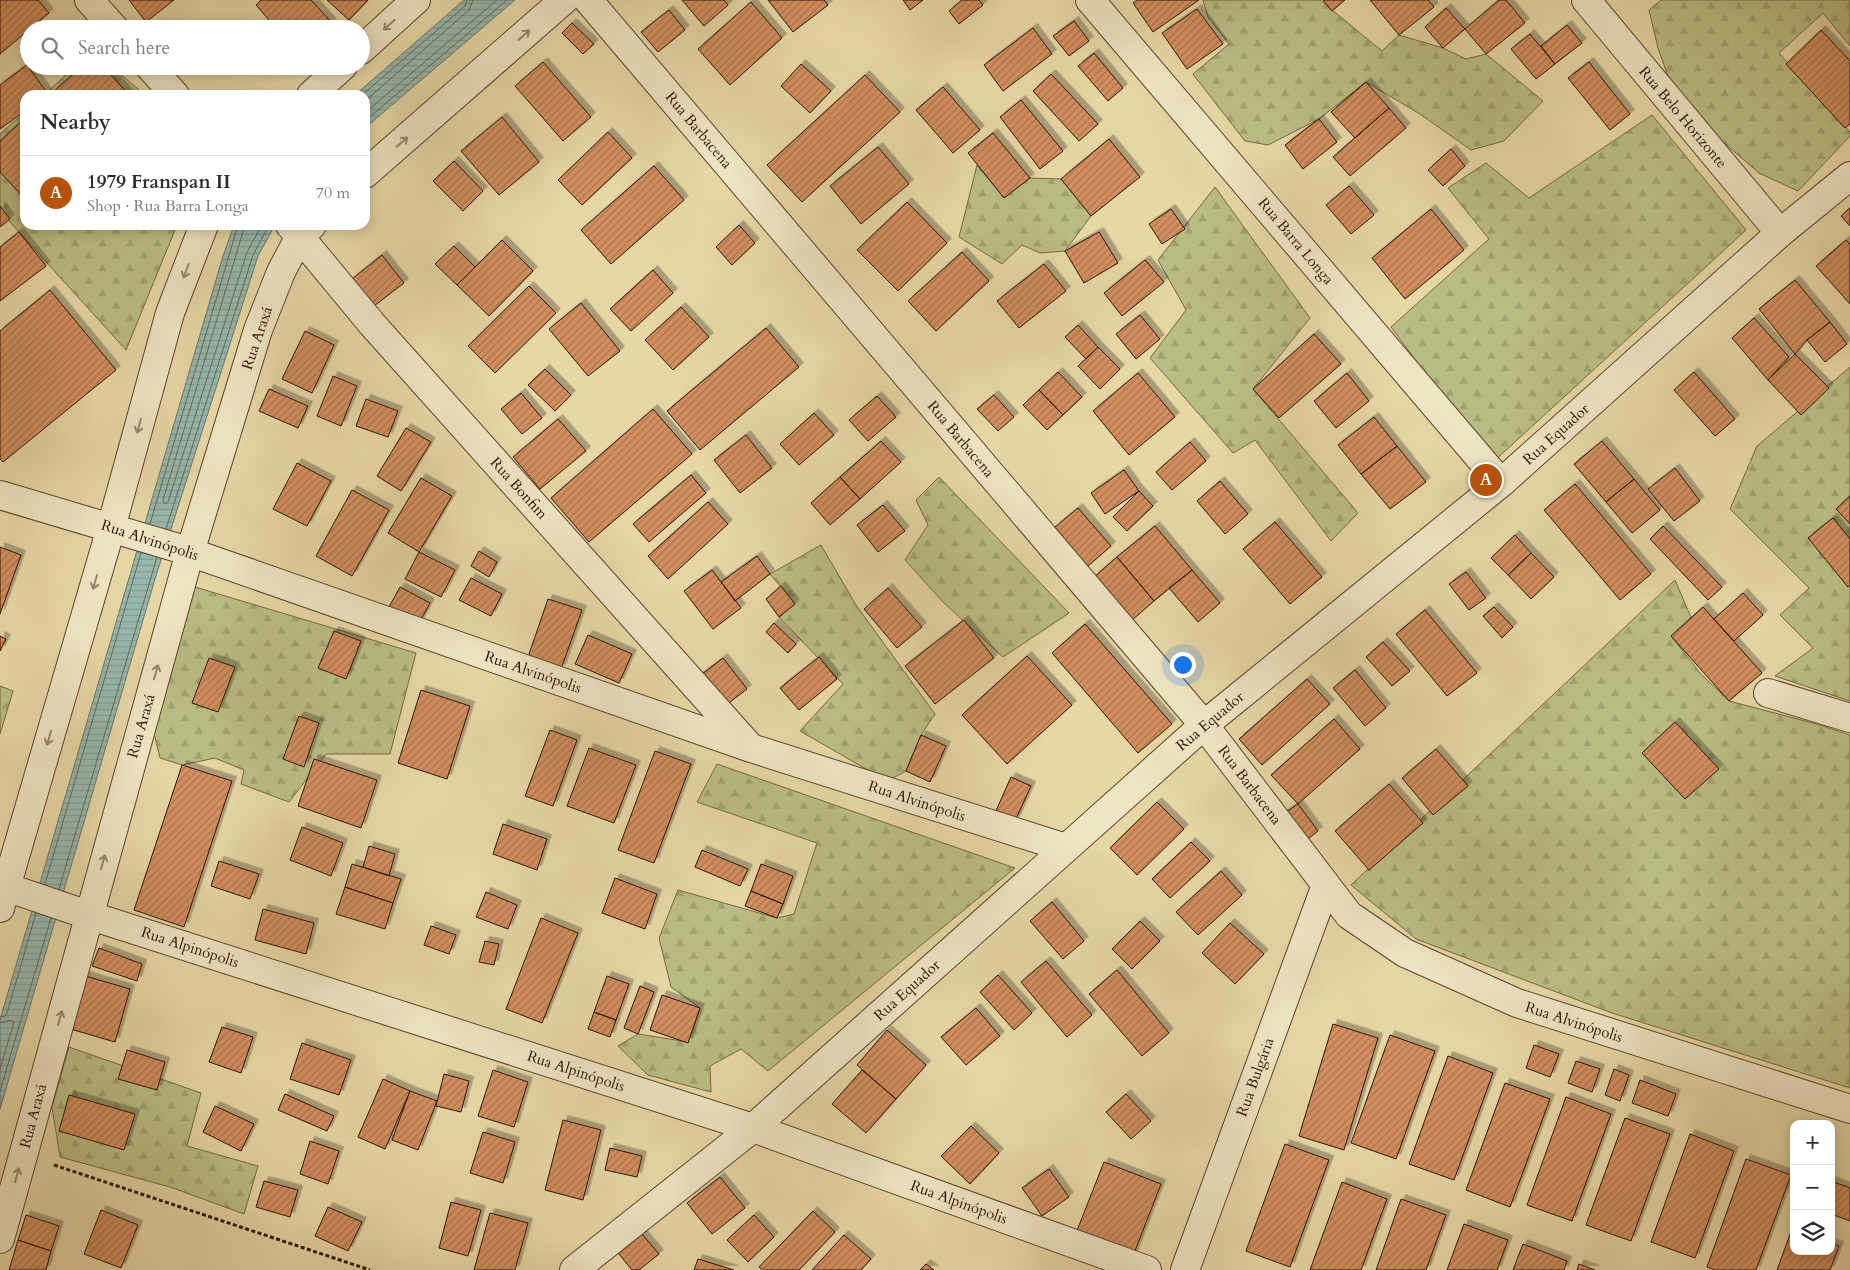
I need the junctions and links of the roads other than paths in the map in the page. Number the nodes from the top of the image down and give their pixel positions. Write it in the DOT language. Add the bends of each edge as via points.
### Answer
graph roads {
  1 [pos="89,0"];
  2 [pos="416,0"];
  3 [pos="564,0"];
  4 [pos="588,0"];
  5 [pos="1090,0"];
  6 [pos="1586,0"];
  7 [pos="107,20"];
  8 [pos="370,42"];
  9 [pos="157,75"];
  10 [pos="333,75"];
  11 [pos="171,90"];
  12 [pos="317,90"];
  13 [pos="370,170"];
  14 [pos="1850,176"];
  15 [pos="202,230"];
  16 [pos="300,230"];
  17 [pos="301,230"];
  18 [pos="1780,233"];
  19 [pos="1501,483"];
  20 [pos="0,495"];
  21 [pos="119,531"];
  22 [pos="184,550"];
  23 [pos="1768,693"];
  24 [pos="1850,718"];
  25 [pos="1204,725"];
  26 [pos="752,748"];
  27 [pos="1066,848"];
  28 [pos="1326,885"];
  29 [pos="6,892"];
  30 [pos="79,911"];
  31 [pos="1850,1109"];
  32 [pos="753,1128"];
  33 [pos="0,1239"];
  34 [pos="574,1270"];
  35 [pos="1147,1270"];
  36 [pos="1185,1270"];
  1 -- 7 [label="street"];
  2 -- 8 [label="street, one-way"];
  13 -- 3 [label="street, one-way"];
  4 -- 25 [label="street, Rua Barbacena"];
  5 -- 19 [label="street, Rua Barra Longa"];
  6 -- 18 [label="street, Rua Belo Horizonte"];
  9 -- 11 [label="street"];
  10 -- 12 [label="street"];
  14 -- 18 [label="street, Rua Equador"];
  15 -- 21 [label="street, one-way" via="170,313"];
  16 -- 22 [label="street, Rua Araxá" via="258,330"];
  17 -- 26 [label="street, Rua Bonfim" via="372,324"];
  18 -- 19 [label="street, Rua Equador"];
  19 -- 25 [label="street, Rua Equador"];
  20 -- 21 [label="street, Rua Alvinópolis"];
  21 -- 22 [label="street, Rua Alvinópolis"];
  21 -- 29 [label="street, one-way"];
  22 -- 26 [label="street, Rua Alvinópolis"];
  30 -- 22 [label="street, Rua Araxá, one-way"];
  23 -- 24 [label="street"];
  25 -- 27 [label="street, Rua Equador"];
  25 -- 28 [label="street, Rua Barbacena"];
  26 -- 27 [label="street, Rua Alvinópolis"];
  27 -- 32 [label="street, Rua Equador"];
  28 -- 31 [label="street, Rua Alvinópolis" via="1348,916 1405,953 1516,1003"];
  28 -- 36 [label="street, Rua Bulgária"];
  29 -- 30 [label="street, Rua Alpinópolis"];
  30 -- 32 [label="street, Rua Alpinópolis"];
  33 -- 30 [label="street, Rua Araxá, one-way"];
  32 -- 34 [label="street, Rua Equador"];
  32 -- 35 [label="street, Rua Alpinópolis"];
}
